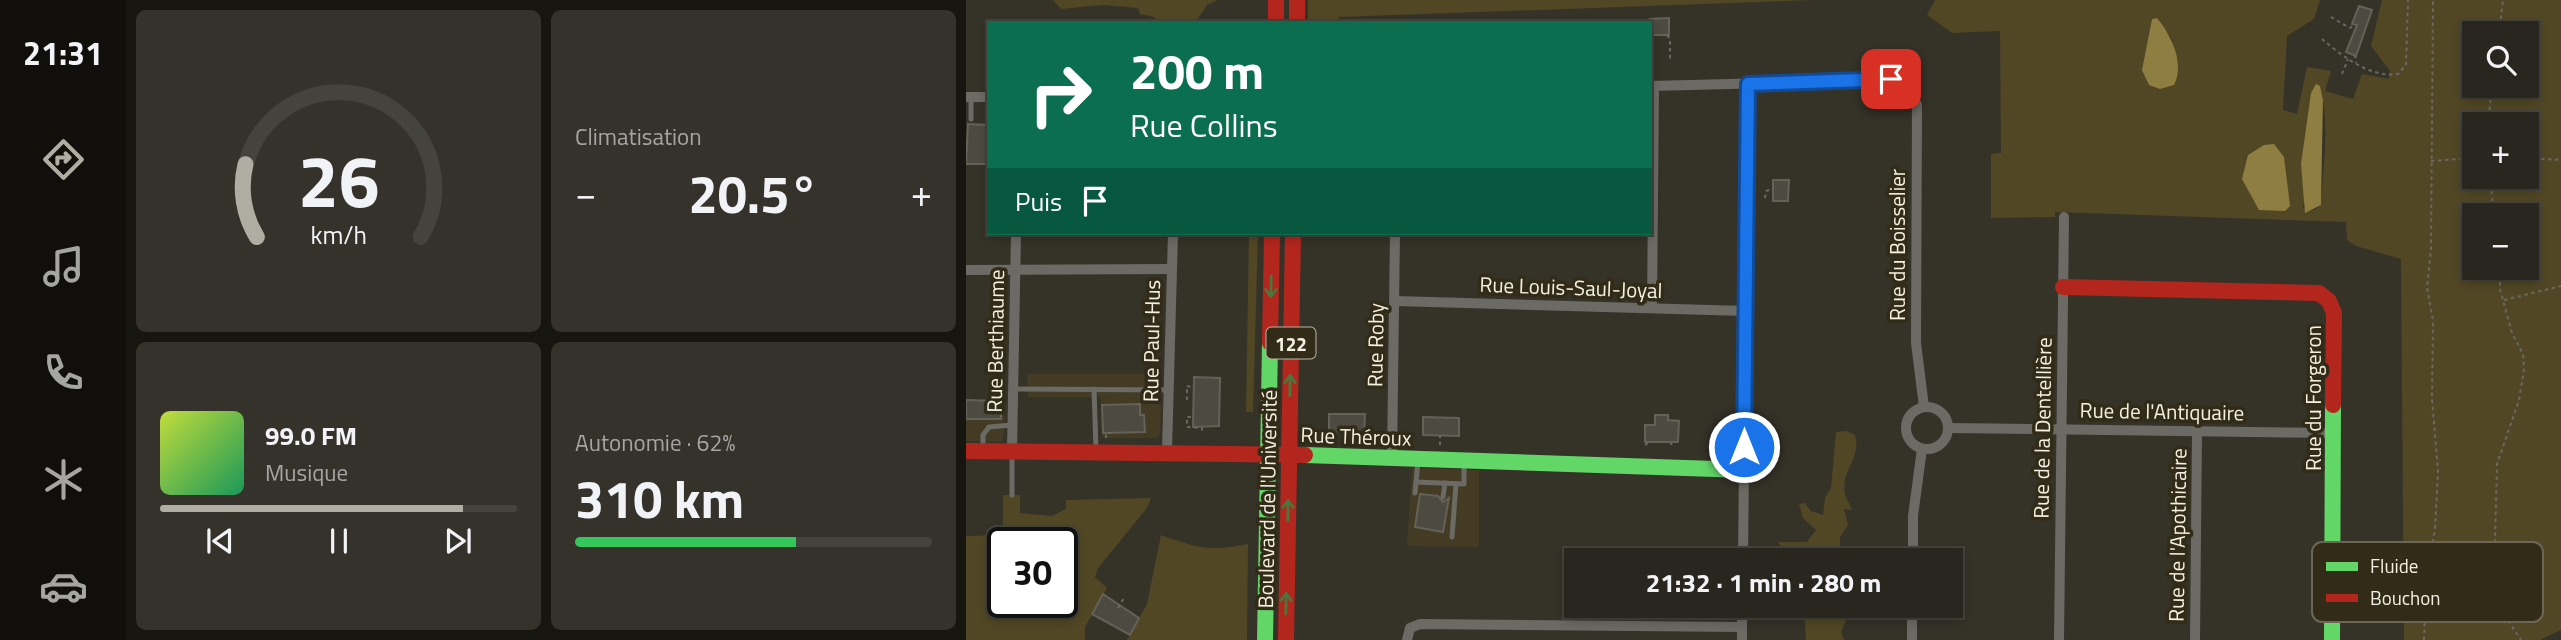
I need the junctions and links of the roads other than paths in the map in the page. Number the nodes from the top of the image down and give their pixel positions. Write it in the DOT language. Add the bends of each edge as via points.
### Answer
graph roads {
  1 [pos="1276,0"];
  2 [pos="1297,0"];
  3 [pos="1276,21"];
  4 [pos="1297,21"];
  5 [pos="1748,84"];
  6 [pos="1652,86"];
  7 [pos="968,97"];
  8 [pos="987,97"];
  9 [pos="971,119"];
  10 [pos="2064,217"];
  11 [pos="1016,235"];
  12 [pos="1173,235"];
  13 [pos="1272,235"];
  14 [pos="1293,235"];
  15 [pos="1395,235"];
  16 [pos="1172,269"];
  17 [pos="966,270"];
  18 [pos="1015,270"];
  19 [pos="2063,287"];
  20 [pos="1395,301"];
  21 [pos="1652,308"];
  22 [pos="1745,311"];
  23 [pos="1013,389"];
  24 [pos="1094,390"];
  25 [pos="1169,390"];
  26 [pos="1924,407"];
  27 [pos="1012,425"];
  28 [pos="1948,428"];
  29 [pos="2061,429"];
  30 [pos="2197,431"];
  31 [pos="2334,433"];
  32 [pos="1922,449"];
  33 [pos="966,451"];
  34 [pos="983,451"];
  35 [pos="1012,451"];
  36 [pos="1167,451"];
  37 [pos="1096,452"];
  38 [pos="1267,453"];
  39 [pos="1289,454"];
  40 [pos="1392,458"];
  41 [pos="1418,459"];
  42 [pos="1464,461"];
  43 [pos="1744,470"];
  44 [pos="1416,482"];
  45 [pos="1445,483"];
  46 [pos="1456,484"];
  47 [pos="1415,493"];
  48 [pos="1012,495"];
  49 [pos="1443,497"];
  50 [pos="1452,537"];
  51 [pos="2333,542"];
  52 [pos="1743,548"];
  53 [pos="1913,548"];
  54 [pos="1742,618"];
  55 [pos="1912,618"];
  56 [pos="2332,622"];
  57 [pos="1742,627"];
  58 [pos="1265,640"];
  59 [pos="1286,640"];
  60 [pos="1407,640"];
  61 [pos="1742,640"];
  62 [pos="1912,640"];
  63 [pos="2059,640"];
  64 [pos="2195,640"];
  65 [pos="2332,640"];
  1 -- 3 [label="street"];
  2 -- 4 [label="street"];
  5 -- 6 [label="street"];
  5 -- 22 [label="street"];
  5 -- 26 [label="street, Rue du Boisselier" via="1891,79 1908,85 1917,104 1916,343"];
  6 -- 21 [label="street"];
  7 -- 8 [label="street"];
  7 -- 9 [label="lane"];
  10 -- 19 [label="street, Rue de la Dentellière"];
  11 -- 18 [label="street, Rue Berthiaume"];
  12 -- 16 [label="street, Rue Paul-Hus"];
  13 -- 38 [label="street, Boulevard de l'Université, one-way"];
  39 -- 14 [label="street, Boulevard de l'Université / 122, one-way"];
  15 -- 20 [label="street, Rue Roby"];
  16 -- 18 [label="street"];
  16 -- 25 [label="street, Rue Paul-Hus"];
  17 -- 18 [label="street"];
  18 -- 23 [label="street, Rue Berthiaume"];
  19 -- 29 [label="street, Rue de la Dentellière"];
  19 -- 31 [label="street, Rue du Forgeron" via="2310,290 2322,294 2334,313"];
  20 -- 21 [label="street, Rue Louis-Saul-Joyal"];
  20 -- 40 [label="street, Rue Roby"];
  21 -- 22 [label="street, Rue Louis-Saul-Joyal"];
  22 -- 43 [label="street"];
  23 -- 24 [label="lane"];
  23 -- 27 [label="street, Rue Berthiaume"];
  24 -- 25 [label="lane"];
  24 -- 37 [label="lane"];
  25 -- 36 [label="street, Rue Paul-Hus"];
  26 -- 28 [label="street" via="1941,412"];
  26 -- 32 [label="street" via="1913,411 1905,427 1911,443"];
  27 -- 34 [label="lane" via="985,431"];
  27 -- 35 [label="street, Rue Berthiaume"];
  28 -- 29 [label="street, Rue de l'Antiquaire"];
  28 -- 32 [label="street" via="1942,443"];
  29 -- 30 [label="street, Rue de l'Antiquaire"];
  29 -- 63 [label="street, Rue de la Dentellière"];
  30 -- 31 [label="street, Rue de l'Antiquaire"];
  30 -- 64 [label="street, Rue de l'Apothicaire"];
  31 -- 51 [label="street, Rue du Forgeron"];
  32 -- 53 [label="street"];
  33 -- 34 [label="street, Rue Théroux"];
  34 -- 35 [label="street, Rue Théroux"];
  35 -- 37 [label="street, Rue Théroux"];
  35 -- 48 [label="lane"];
  36 -- 37 [label="street, Rue Théroux"];
  36 -- 38 [label="street, Rue Théroux"];
  38 -- 39 [label="street, Rue Théroux"];
  38 -- 58 [label="street, Boulevard de l'Université"];
  39 -- 40 [label="street, Rue Théroux"];
  59 -- 39 [label="street, Boulevard de l'Université / 122, one-way"];
  40 -- 41 [label="street, Rue Théroux"];
  41 -- 42 [label="street, Rue Théroux"];
  41 -- 44 [label="lane"];
  42 -- 43 [label="street, Rue Théroux"];
  42 -- 46 [label="lane" via="1464,484"];
  43 -- 52 [label="street"];
  44 -- 45 [label="lane"];
  44 -- 47 [label="lane"];
  45 -- 46 [label="lane"];
  45 -- 49 [label="lane"];
  46 -- 50 [label="lane"];
  54 -- 57 [label="street"];
  55 -- 62 [label="street"];
  56 -- 65 [label="street, Rue du Forgeron"];
  57 -- 60 [label="street" via="1412,626"];
  57 -- 61 [label="street"];
}
